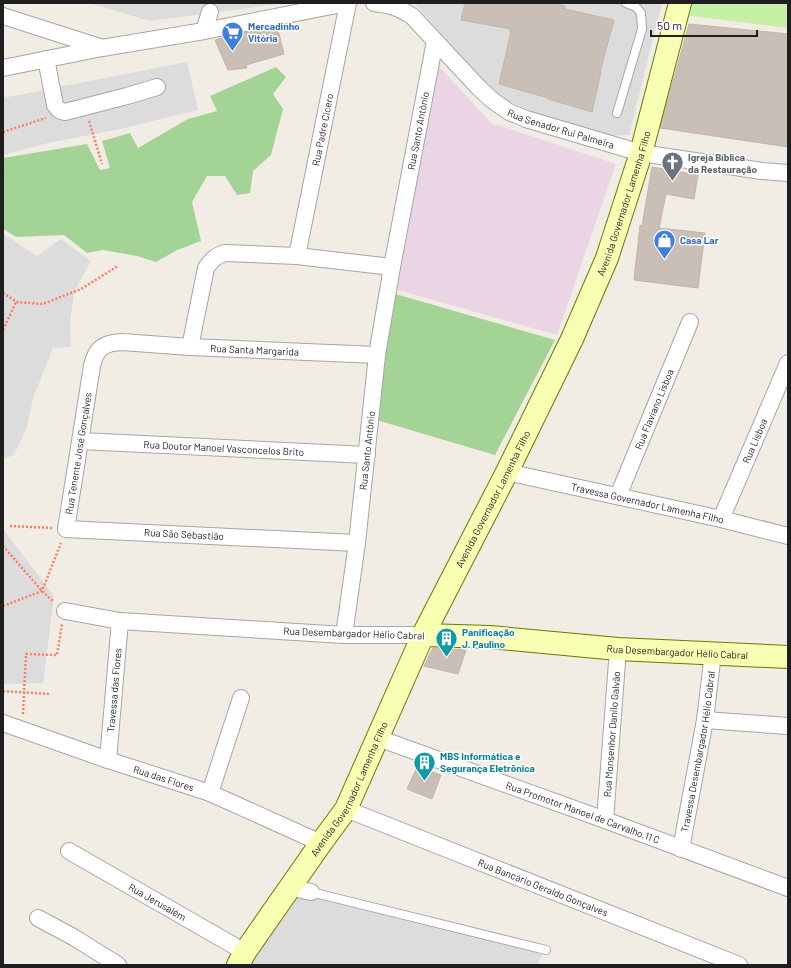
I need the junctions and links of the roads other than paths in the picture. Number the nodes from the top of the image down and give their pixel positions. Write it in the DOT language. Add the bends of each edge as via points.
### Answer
graph roads {
  1 [pos="348,3"];
  2 [pos="374,3"];
  3 [pos="626,3"];
  4 [pos="680,3"];
  5 [pos="211,7"];
  6 [pos="414,10"];
  7 [pos="3,16"];
  8 [pos="204,31"];
  9 [pos="435,41"];
  10 [pos="102,48"];
  11 [pos="46,59"];
  12 [pos="3,68"];
  13 [pos="157,87"];
  14 [pos="617,113"];
  15 [pos="641,153"];
  16 [pos="788,173"];
  17 [pos="298,256"];
  18 [pos="392,267"];
  19 [pos="690,322"];
  20 [pos="134,343"];
  21 [pos="190,347"];
  22 [pos="376,355"];
  23 [pos="788,363"];
  24 [pos="81,441"];
  25 [pos="367,455"];
  26 [pos="507,472"];
  27 [pos="618,496"];
  28 [pos="721,519"];
  29 [pos="66,529"];
  30 [pos="788,536"];
  31 [pos="357,543"];
  32 [pos="65,611"];
  33 [pos="120,621"];
  34 [pos="344,635"];
  35 [pos="423,636"];
  36 [pos="618,649"];
  37 [pos="713,653"];
  38 [pos="788,656"];
  39 [pos="241,698"];
  40 [pos="705,720"];
  41 [pos="3,723"];
  42 [pos="788,726"];
  43 [pos="378,738"];
  44 [pos="108,760"];
  45 [pos="210,793"];
  46 [pos="346,809"];
  47 [pos="605,820"];
  48 [pos="320,843"];
  49 [pos="681,849"];
  50 [pos="69,851"];
  51 [pos="788,888"];
  52 [pos="300,889"];
  53 [pos="38,918"];
  54 [pos="546,950"];
  55 [pos="241,959"];
  56 [pos="118,965"];
  57 [pos="739,965"];
  1 -- 8 [label="street"];
  1 -- 17 [label="street, Rua Padre Cícero"];
  2 -- 6 [label="street, Rua Senador Rui Palmeira" via="404,11"];
  3 -- 14 [label="lane" via="636,7 641,13 642,30"];
  4 -- 15 [label="street, Avenida Governador Lamenha Filho"];
  5 -- 8 [label="street"];
  6 -- 9 [label="street, Rua Senador Rui Palmeira"];
  7 -- 10 [label="street"];
  8 -- 10 [label="street"];
  9 -- 15 [label="street, Rua Senador Rui Palmeira" via="483,92 509,112"];
  9 -- 18 [label="street, Rua Santo Antônio"];
  10 -- 11 [label="street"];
  11 -- 12 [label="street"];
  11 -- 13 [label="street" via="55,105 61,111"];
  15 -- 16 [label="street, Rua Senador Rui Palmeira"];
  15 -- 26 [label="street, Avenida Governador Lamenha Filho" via="607,258 572,339"];
  17 -- 18 [label="street"];
  17 -- 21 [label="street" via="225,253 212,260 206,268"];
  18 -- 22 [label="street, Rua Santo Antônio"];
  19 -- 27 [label="street, Rua Flaviano Lisboa"];
  20 -- 21 [label="street, Rua Santa Margarida"];
  20 -- 24 [label="street, Rua Tenente José Gonçalves" via="113,343 98,350 94,357"];
  21 -- 22 [label="street, Rua Santa Margarida"];
  22 -- 25 [label="street, Rua Santo Antônio"];
  23 -- 28 [label="street, Rua Lisboa"];
  24 -- 25 [label="street, Rua Doutor Manoel Vasconcelos Brito"];
  24 -- 29 [label="street, Rua Tenente José Gonçalves"];
  25 -- 31 [label="street, Rua Santo Antônio"];
  26 -- 27 [label="street, Travessa Governador Lamenha Filho"];
  26 -- 35 [label="street, Avenida Governador Lamenha Filho"];
  27 -- 28 [label="street, Travessa Governador Lamenha Filho"];
  28 -- 30 [label="street, Travessa Governador Lamenha Filho"];
  29 -- 31 [label="street, Rua São Sebastião"];
  31 -- 34 [label="street, Rua Santo Antônio"];
  32 -- 33 [label="street, Rua Desembargador Hélio Cabral"];
  33 -- 34 [label="street, Rua Desembargador Hélio Cabral"];
  33 -- 44 [label="street, Travessa das Flores"];
  34 -- 35 [label="street, Rua Desembargador Hélio Cabral"];
  35 -- 36 [label="street, Rua Desembargador Hélio Cabral" via="490,637"];
  35 -- 43 [label="street, Avenida Governador Lamenha Filho"];
  36 -- 37 [label="street, Rua Desembargador Hélio Cabral"];
  36 -- 47 [label="street, Rua Monsenhor Danilo Galvão"];
  37 -- 38 [label="street, Rua Desembargador Hélio Cabral"];
  37 -- 40 [label="street, Travessa Desembargador Hélio Cabral"];
  39 -- 45 [label="street"];
  40 -- 42 [label="street"];
  40 -- 49 [label="street, Travessa Desembargador Hélio Cabral"];
  41 -- 44 [label="street, Rua das Flores"];
  43 -- 46 [label="street, Avenida Governador Lamenha Filho"];
  43 -- 47 [label="street, Rua Promotor Manoel de Carvalho,11 C"];
  44 -- 45 [label="street, Rua das Flores"];
  45 -- 48 [label="street, Rua das Flores"];
  46 -- 48 [label="street, Avenida Governador Lamenha Filho"];
  46 -- 57 [label="street, Rua Bancário Geraldo Gonçalves"];
  47 -- 49 [label="street, Rua Promotor Manoel de Carvalho,11 C"];
  48 -- 52 [label="street, Avenida Governador Lamenha Filho"];
  49 -- 51 [label="street, Rua Promotor Manoel de Carvalho,11 C"];
  50 -- 55 [label="street, Rua Jerusalém"];
  52 -- 54 [label="lane"];
  52 -- 55 [label="street, Avenida Governador Lamenha Filho"];
  53 -- 56 [label="street"];
}
